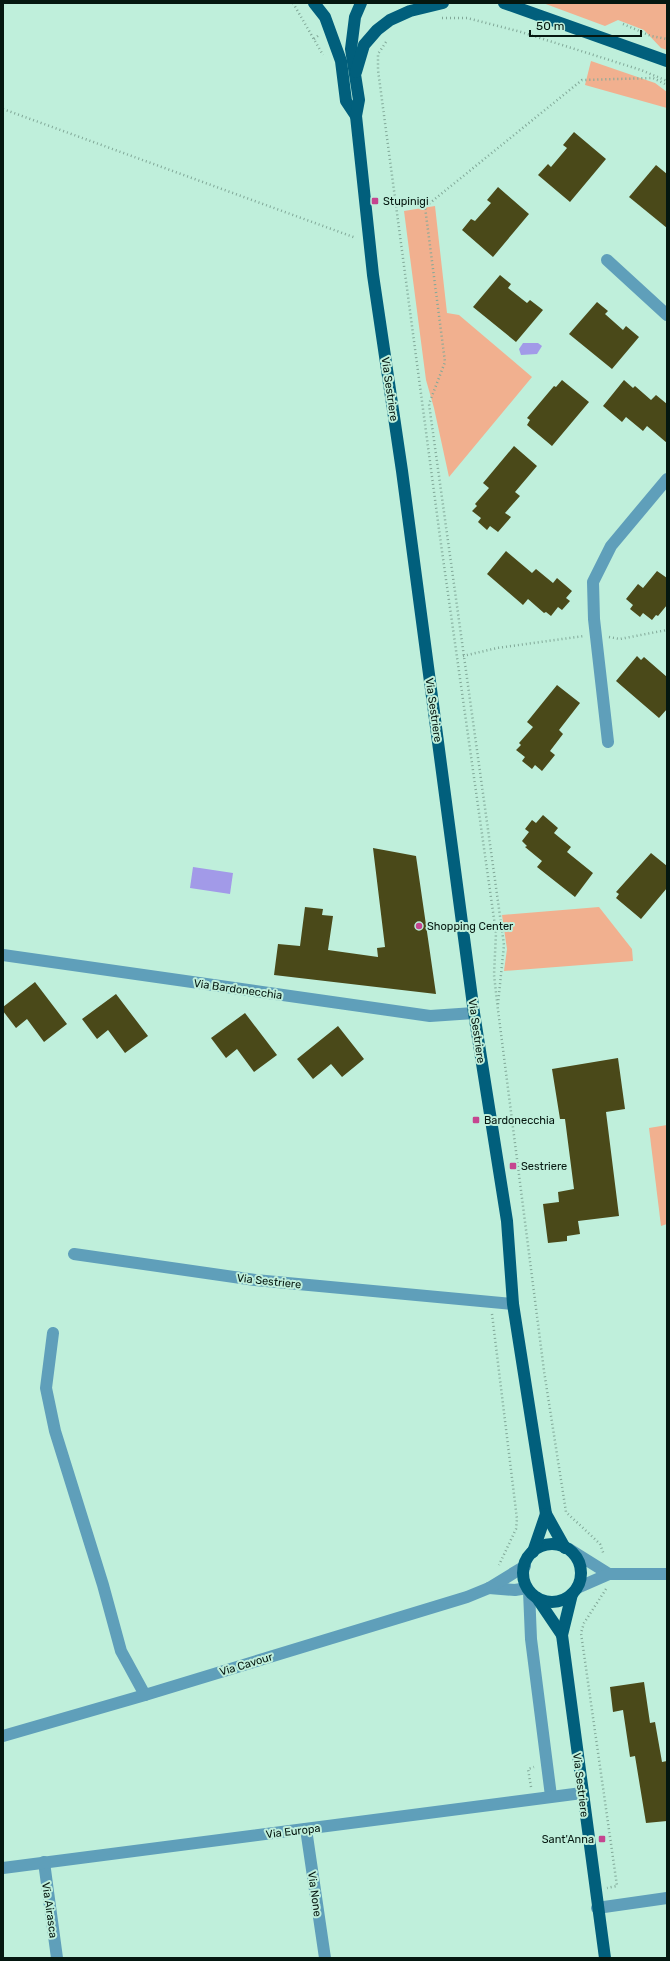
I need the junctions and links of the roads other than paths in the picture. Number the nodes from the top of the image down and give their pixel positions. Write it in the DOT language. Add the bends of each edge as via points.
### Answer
graph roads {
  1 [pos="314,3"];
  2 [pos="361,3"];
  3 [pos="443,3"];
  4 [pos="504,3"];
  5 [pos="667,61"];
  6 [pos="354,77"];
  7 [pos="356,116"];
  8 [pos="607,260"];
  9 [pos="667,315"];
  10 [pos="667,479"];
  11 [pos="608,742"];
  12 [pos="3,955"];
  13 [pos="474,1013"];
  14 [pos="74,1254"];
  15 [pos="514,1304"];
  16 [pos="53,1333"];
  17 [pos="546,1514"];
  18 [pos="567,1549"];
  19 [pos="533,1552"];
  20 [pos="524,1566"];
  21 [pos="609,1574"];
  22 [pos="667,1574"];
  23 [pos="488,1588"];
  24 [pos="575,1591"];
  25 [pos="531,1592"];
  26 [pos="562,1635"];
  27 [pos="144,1696"];
  28 [pos="3,1736"];
  29 [pos="582,1792"];
  30 [pos="551,1796"];
  31 [pos="306,1829"];
  32 [pos="44,1862"];
  33 [pos="3,1868"];
  34 [pos="667,1898"];
  35 [pos="597,1908"];
  36 [pos="57,1958"];
  37 [pos="325,1958"];
  38 [pos="605,1958"];
  1 -- 7 [label="main road, Via Sestriere" via="325,17 341,61 346,101"];
  2 -- 6 [label="main road, Via Sestriere" via="355,17 351,49"];
  3 -- 6 [label="main road, Via Sestriere" via="410,11 390,20 377,30 364,45"];
  4 -- 5 [label="main road"];
  6 -- 7 [label="main road, Via Sestriere" via="358,100"];
  7 -- 13 [label="main road, Via Sestriere" via="369,239"];
  8 -- 9 [label="street"];
  10 -- 11 [label="street" via="611,546 593,582"];
  12 -- 13 [label="street, Via Bardonecchia" via="430,1016"];
  13 -- 15 [label="main road, Via Sestriere" via="506,1221"];
  14 -- 15 [label="street, Via Sestriere" via="255,1280"];
  15 -- 17 [label="main road, Via Sestriere"];
  16 -- 27 [label="street" via="46,1388 55,1431 121,1651"];
  17 -- 18 [label="main road"];
  17 -- 19 [label="main road"];
  18 -- 19 [label="main road" via="550,1545"];
  18 -- 21 [label="street"];
  18 -- 24 [label="main road" via="575,1555 581,1571"];
  19 -- 20 [label="main road"];
  20 -- 23 [label="street, Via Cavour"];
  20 -- 25 [label="main road" via="524,1574"];
  21 -- 22 [label="street"];
  21 -- 24 [label="street"];
  23 -- 25 [label="street"];
  23 -- 27 [label="street, Via Cavour" via="467,1597"];
  24 -- 25 [label="main road" via="566,1599 551,1602"];
  24 -- 26 [label="main road"];
  25 -- 26 [label="main road"];
  25 -- 30 [label="street" via="531,1639"];
  26 -- 29 [label="main road, Via Sestriere"];
  27 -- 28 [label="street, Via Cavour"];
  29 -- 30 [label="street, Via Europa"];
  29 -- 35 [label="main road, Via Sestriere"];
  30 -- 31 [label="street, Via Europa"];
  31 -- 32 [label="street, Via Europa"];
  31 -- 37 [label="street, Via None"];
  32 -- 33 [label="street, Via Europa"];
  32 -- 36 [label="street, Via Airasca"];
  34 -- 35 [label="street"];
  35 -- 38 [label="main road, Via Sestriere"];
}
